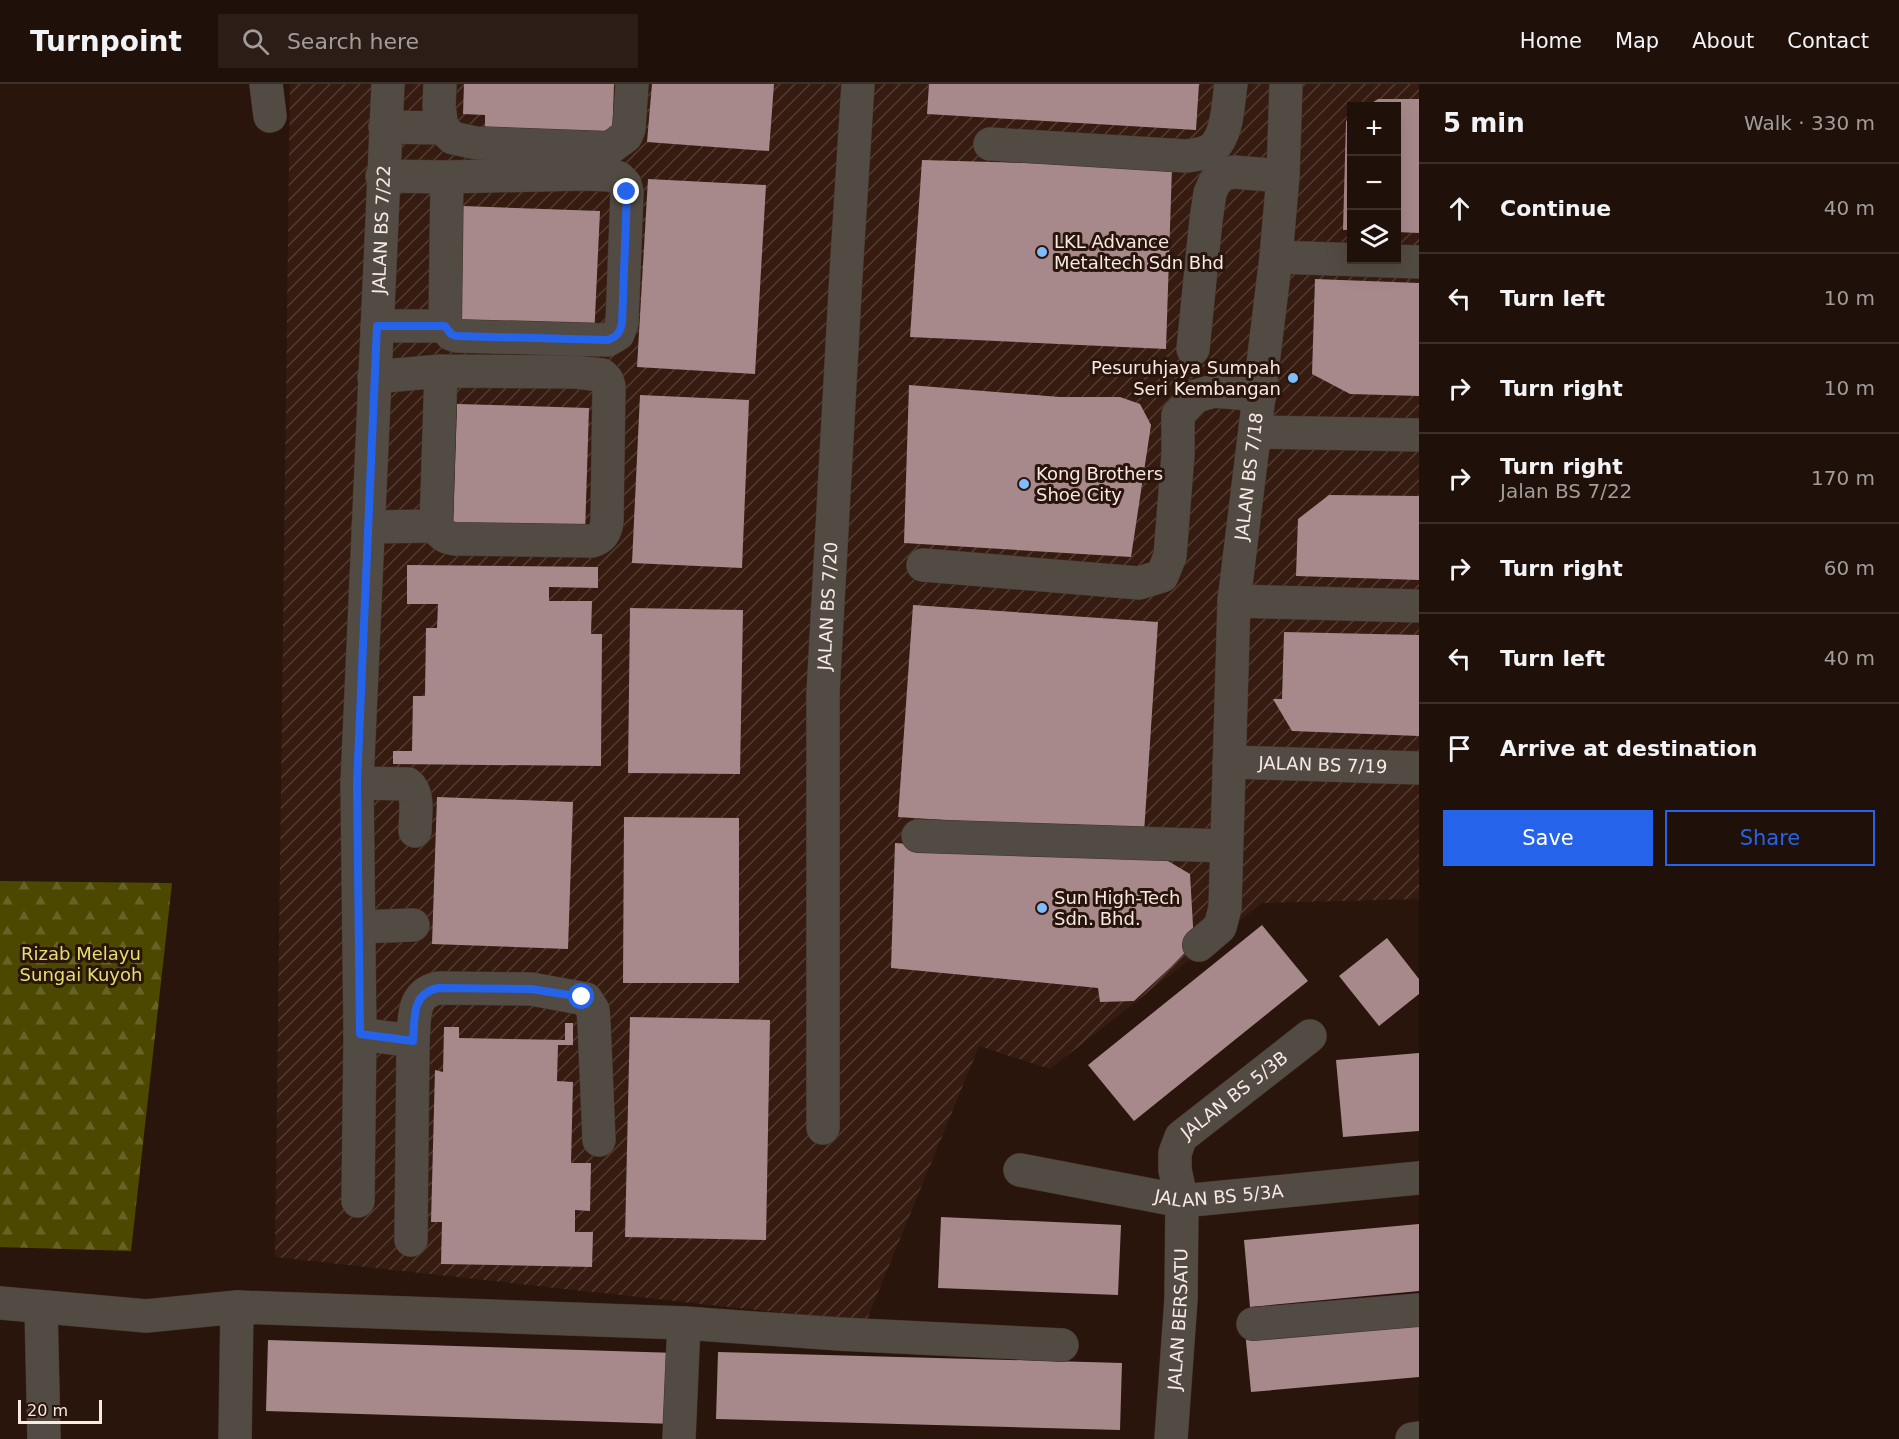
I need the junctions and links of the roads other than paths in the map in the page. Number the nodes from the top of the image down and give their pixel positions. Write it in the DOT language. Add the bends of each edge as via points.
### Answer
graph roads {
  1 [pos="266,84"];
  2 [pos="387,84"];
  3 [pos="440,84"];
  4 [pos="632,84"];
  5 [pos="858,84"];
  6 [pos="1231,84"];
  7 [pos="1286,84"];
  8 [pos="270,116"];
  9 [pos="385,127"];
  10 [pos="442,129"];
  11 [pos="990,144"];
  12 [pos="1218,161"];
  13 [pos="382,176"];
  14 [pos="1283,176"];
  15 [pos="447,177"];
  16 [pos="1276,257"];
  17 [pos="1419,262"];
  18 [pos="377,326"];
  19 [pos="445,326"];
  20 [pos="1193,349"];
  21 [pos="441,371"];
  22 [pos="374,377"];
  23 [pos="1260,395"];
  24 [pos="1256,432"];
  25 [pos="1419,435"];
  26 [pos="368,526"];
  27 [pos="436,526"];
  28 [pos="923,565"];
  29 [pos="1234,601"];
  30 [pos="1419,606"];
  31 [pos="1229,762"];
  32 [pos="1419,768"];
  33 [pos="357,783"];
  34 [pos="415,831"];
  35 [pos="918,836"];
  36 [pos="1226,846"];
  37 [pos="413,925"];
  38 [pos="359,927"];
  39 [pos="1199,945"];
  40 [pos="360,1034"];
  41 [pos="1310,1036"];
  42 [pos="413,1041"];
  43 [pos="823,1128"];
  44 [pos="599,1140"];
  45 [pos="1020,1170"];
  46 [pos="1419,1178"];
  47 [pos="1182,1200"];
  48 [pos="358,1202"];
  49 [pos="411,1240"];
  50 [pos="0,1303"];
  51 [pos="41,1307"];
  52 [pos="237,1307"];
  53 [pos="1419,1310"];
  54 [pos="684,1323"];
  55 [pos="1253,1324"];
  56 [pos="1062,1345"];
  57 [pos="1419,1438"];
  58 [pos="44,1439"];
  59 [pos="235,1439"];
  60 [pos="679,1439"];
  61 [pos="1171,1439"];
  62 [pos="1412,1439"];
  1 -- 8 [label="street"];
  2 -- 9 [label="street, JALAN BS 7/22"];
  3 -- 10 [label="street"];
  4 -- 10 [label="street" via="629,129 610,148 465,142"];
  5 -- 43 [label="street, JALAN BS 7/20" via="823,693"];
  6 -- 12 [label="street"];
  7 -- 14 [label="street, JALAN BS 7/18"];
  9 -- 10 [label="street"];
  9 -- 13 [label="street, JALAN BS 7/22"];
  11 -- 12 [label="street" via="1201,154"];
  12 -- 14 [label="street" via="1244,172"];
  12 -- 20 [label="street" via="1206,220"];
  13 -- 15 [label="street"];
  13 -- 18 [label="street, JALAN BS 7/22"];
  14 -- 16 [label="street, JALAN BS 7/18"];
  15 -- 19 [label="street"];
  15 -- 19 [label="street" via="610,175 625,184 627,224 622,323 613,338 456,336"];
  16 -- 17 [label="street"];
  16 -- 23 [label="street, JALAN BS 7/18"];
  18 -- 19 [label="street"];
  18 -- 22 [label="street, JALAN BS 7/22"];
  21 -- 22 [label="street"];
  21 -- 27 [label="street"];
  21 -- 27 [label="street" via="602,375 609,386 607,521 602,534 592,542 454,539 440,534"];
  22 -- 26 [label="street, JALAN BS 7/22"];
  23 -- 24 [label="street, JALAN BS 7/18"];
  23 -- 28 [label="street" via="1214,391 1196,396 1178,415 1170,556 1162,576 1139,583"];
  24 -- 25 [label="street"];
  24 -- 29 [label="street, JALAN BS 7/18"];
  26 -- 27 [label="street"];
  26 -- 33 [label="street, JALAN BS 7/22"];
  29 -- 30 [label="street"];
  29 -- 31 [label="street, JALAN BS 7/18"];
  31 -- 32 [label="street, JALAN BS 7/19"];
  31 -- 36 [label="street, JALAN BS 7/18"];
  33 -- 34 [label="street" via="408,784 413,788"];
  33 -- 38 [label="street, JALAN BS 7/22"];
  35 -- 36 [label="street"];
  36 -- 39 [label="street, JALAN BS 7/18" via="1225,908 1220,927"];
  37 -- 38 [label="street"];
  38 -- 40 [label="street, JALAN BS 7/22"];
  40 -- 42 [label="street"];
  40 -- 48 [label="street, JALAN BS 7/22"];
  41 -- 47 [label="street, JALAN BS 5/3B" via="1181,1137 1175,1153 1175,1170"];
  42 -- 44 [label="street" via="418,1000 429,990 531,989 586,999 593,1010"];
  42 -- 49 [label="street"];
  45 -- 47 [label="street, JALAN BS 5/3A"];
  46 -- 47 [label="street, JALAN BS 5/3A"];
  47 -- 61 [label="street, JALAN BERSATU" via="1181,1299"];
  50 -- 51 [label="street"];
  51 -- 52 [label="street" via="146,1316"];
  51 -- 58 [label="street"];
  52 -- 54 [label="street"];
  52 -- 59 [label="street"];
  53 -- 55 [label="street"];
  54 -- 56 [label="street"];
  54 -- 60 [label="street"];
  57 -- 62 [label="street"];
}
